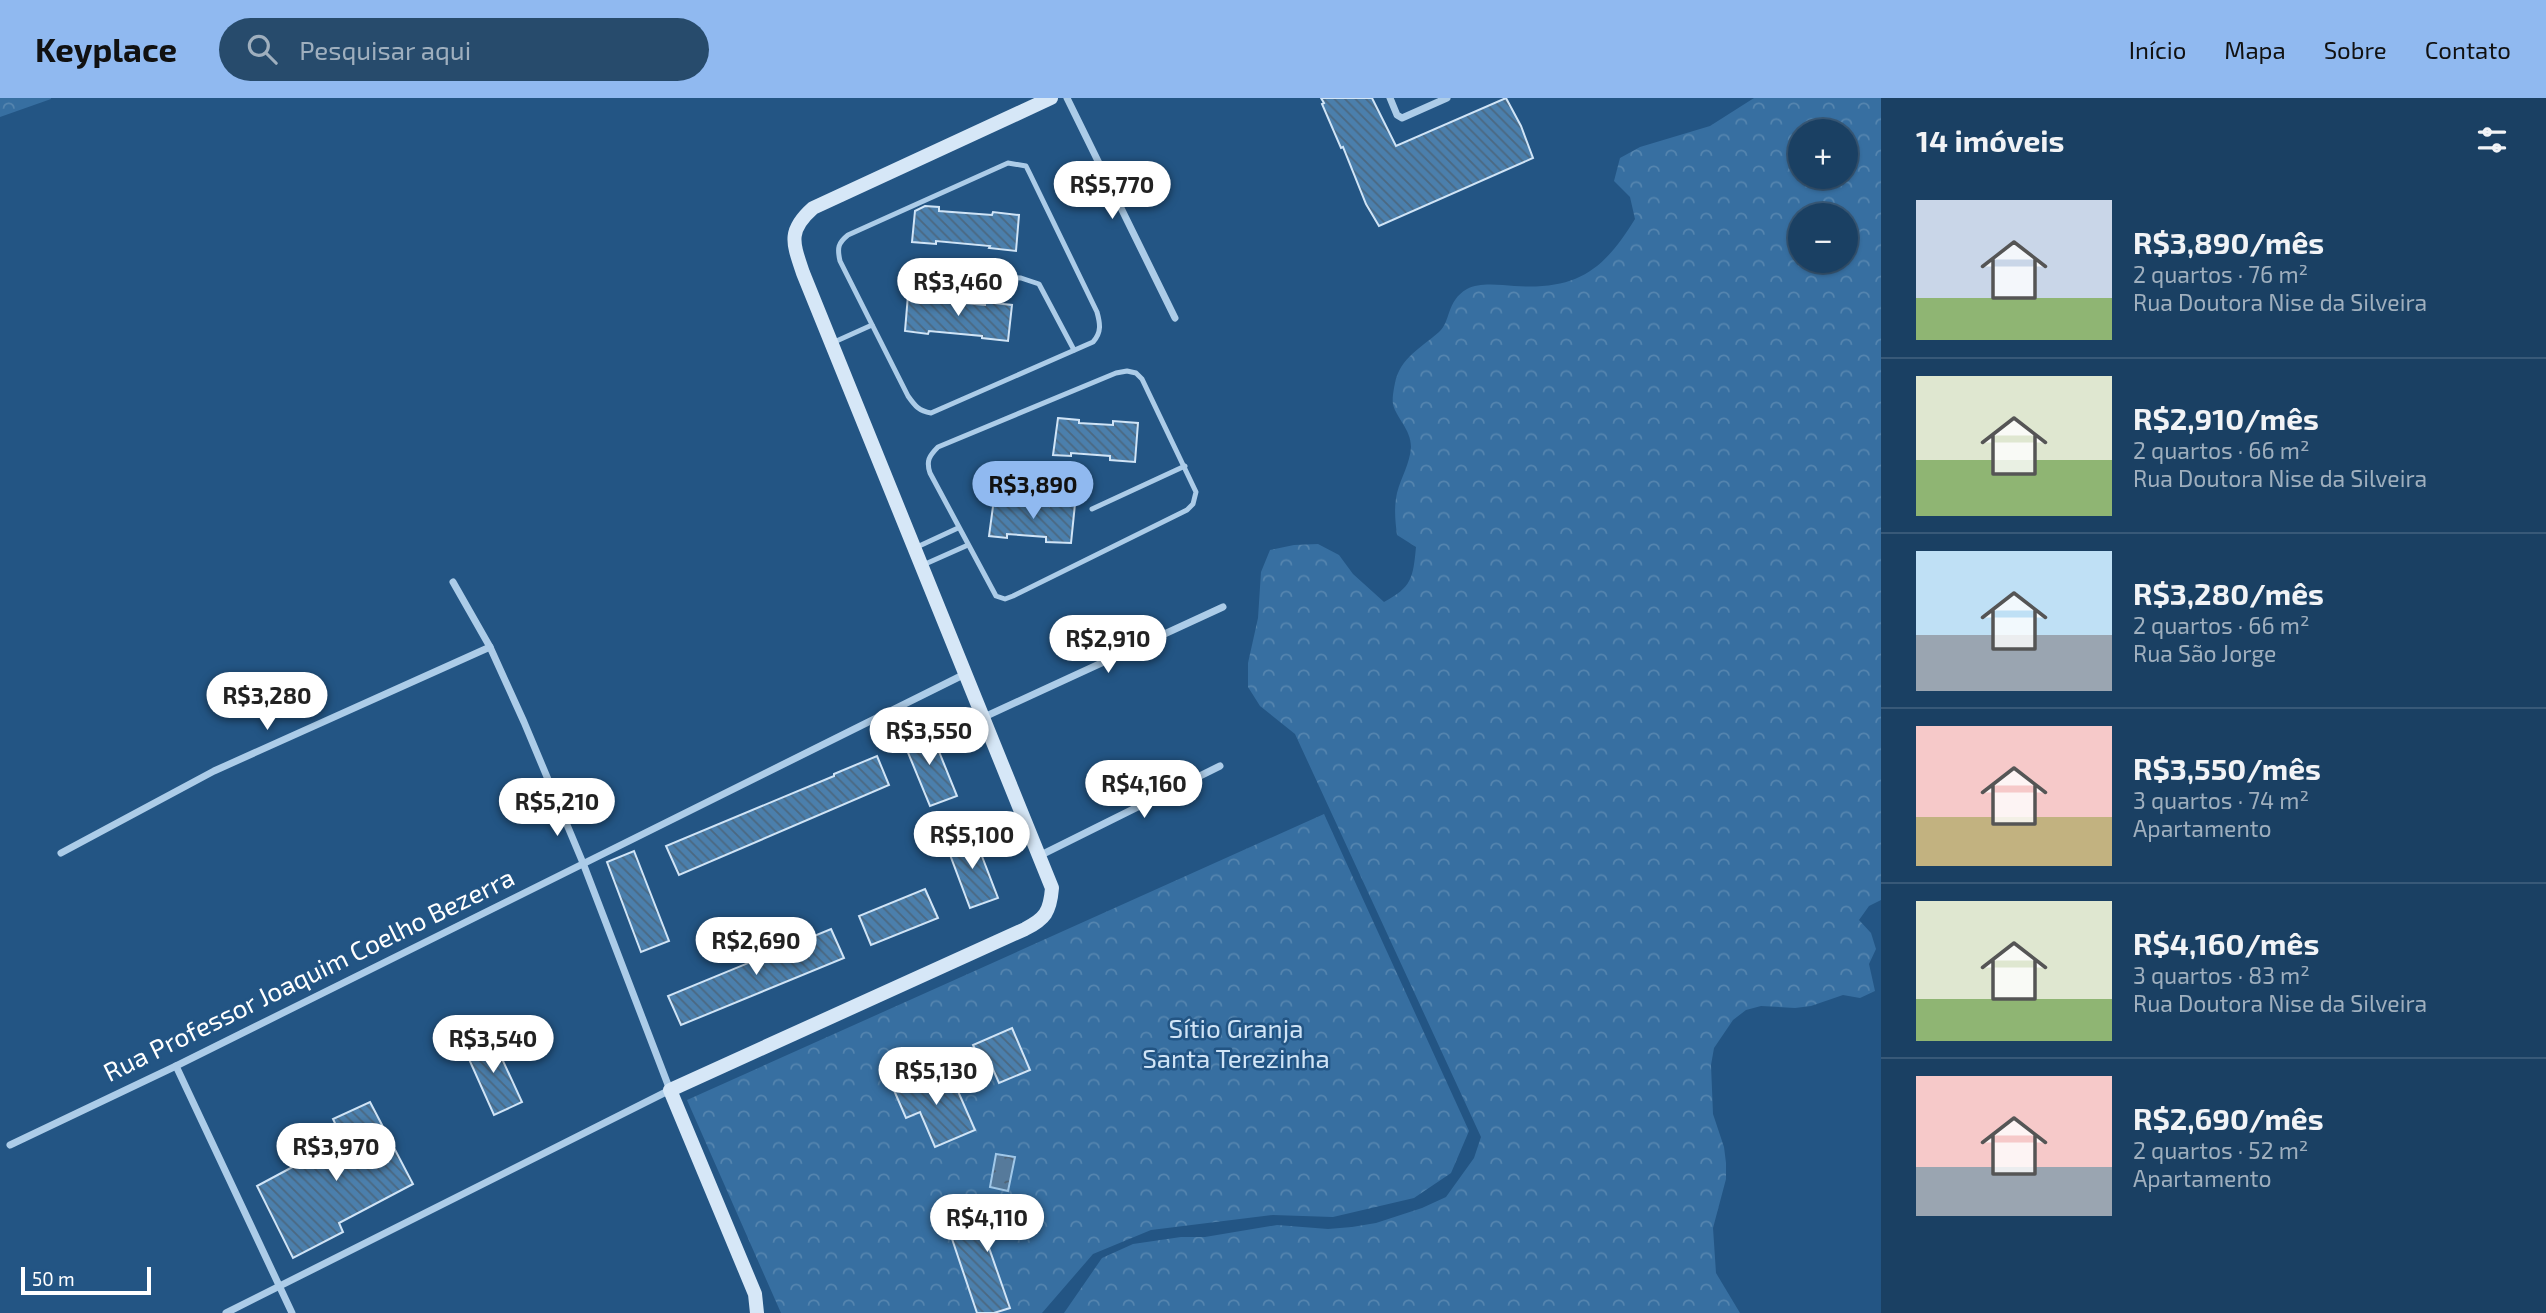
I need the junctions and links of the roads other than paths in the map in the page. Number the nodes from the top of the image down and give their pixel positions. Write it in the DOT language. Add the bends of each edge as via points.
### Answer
graph roads {
  1 [pos="1051,98"];
  2 [pos="1067,98"];
  3 [pos="1390,98"];
  4 [pos="1447,98"];
  5 [pos="972,275"];
  6 [pos="1175,318"];
  7 [pos="872,325"];
  8 [pos="832,343"];
  9 [pos="1074,350"];
  10 [pos="1185,466"];
  11 [pos="1092,509"];
  12 [pos="958,528"];
  13 [pos="968,545"];
  14 [pos="914,548"];
  15 [pos="921,565"];
  16 [pos="453,582"];
  17 [pos="1223,607"];
  18 [pos="490,647"];
  19 [pos="965,674"];
  20 [pos="982,718"];
  21 [pos="1220,766"];
  22 [pos="61,853"];
  23 [pos="1038,856"];
  24 [pos="583,863"];
  25 [pos="176,1066"];
  26 [pos="670,1090"];
  27 [pos="10,1145"];
  28 [pos="280,1286"];
  29 [pos="226,1313"];
  30 [pos="292,1313"];
  31 [pos="757,1313"];
  1 -- 8 [label="street" via="813,208 798,221 796,254"];
  2 -- 6 [label="street"];
  3 -- 4 [label="street" via="1402,118"];
  5 -- 9 [label="lane" via="1040,284"];
  7 -- 8 [label="lane"];
  7 -- 9 [label="lane" via="915,406 931,413"];
  7 -- 9 [label="lane" via="840,261 842,240 998,167 1019,163 1026,166 1100,322 1093,342"];
  8 -- 14 [label="street"];
  10 -- 11 [label="lane"];
  10 -- 12 [label="lane" via="1142,379 1127,370 1116,373 938,447 929,456 928,466"];
  10 -- 13 [label="lane" via="1196,492 1188,510 1005,599 996,596"];
  12 -- 13 [label="lane"];
  12 -- 14 [label="lane"];
  13 -- 15 [label="lane"];
  14 -- 15 [label="street"];
  15 -- 19 [label="street"];
  16 -- 18 [label="street"];
  17 -- 20 [label="street"];
  18 -- 22 [label="street" via="214,771"];
  18 -- 24 [label="street"];
  19 -- 20 [label="street"];
  19 -- 24 [label="street, Rua Professor Joaquim Coelho Bezerra"];
  20 -- 23 [label="street"];
  21 -- 23 [label="street"];
  23 -- 26 [label="street" via="1052,888 1051,903 1042,920"];
  24 -- 25 [label="street, Rua Professor Joaquim Coelho Bezerra"];
  24 -- 26 [label="street"];
  25 -- 27 [label="street, Rua Professor Joaquim Coelho Bezerra"];
  25 -- 28 [label="street"];
  26 -- 28 [label="street"];
  26 -- 31 [label="street" via="755,1294"];
  28 -- 29 [label="street"];
  28 -- 30 [label="street"];
}
